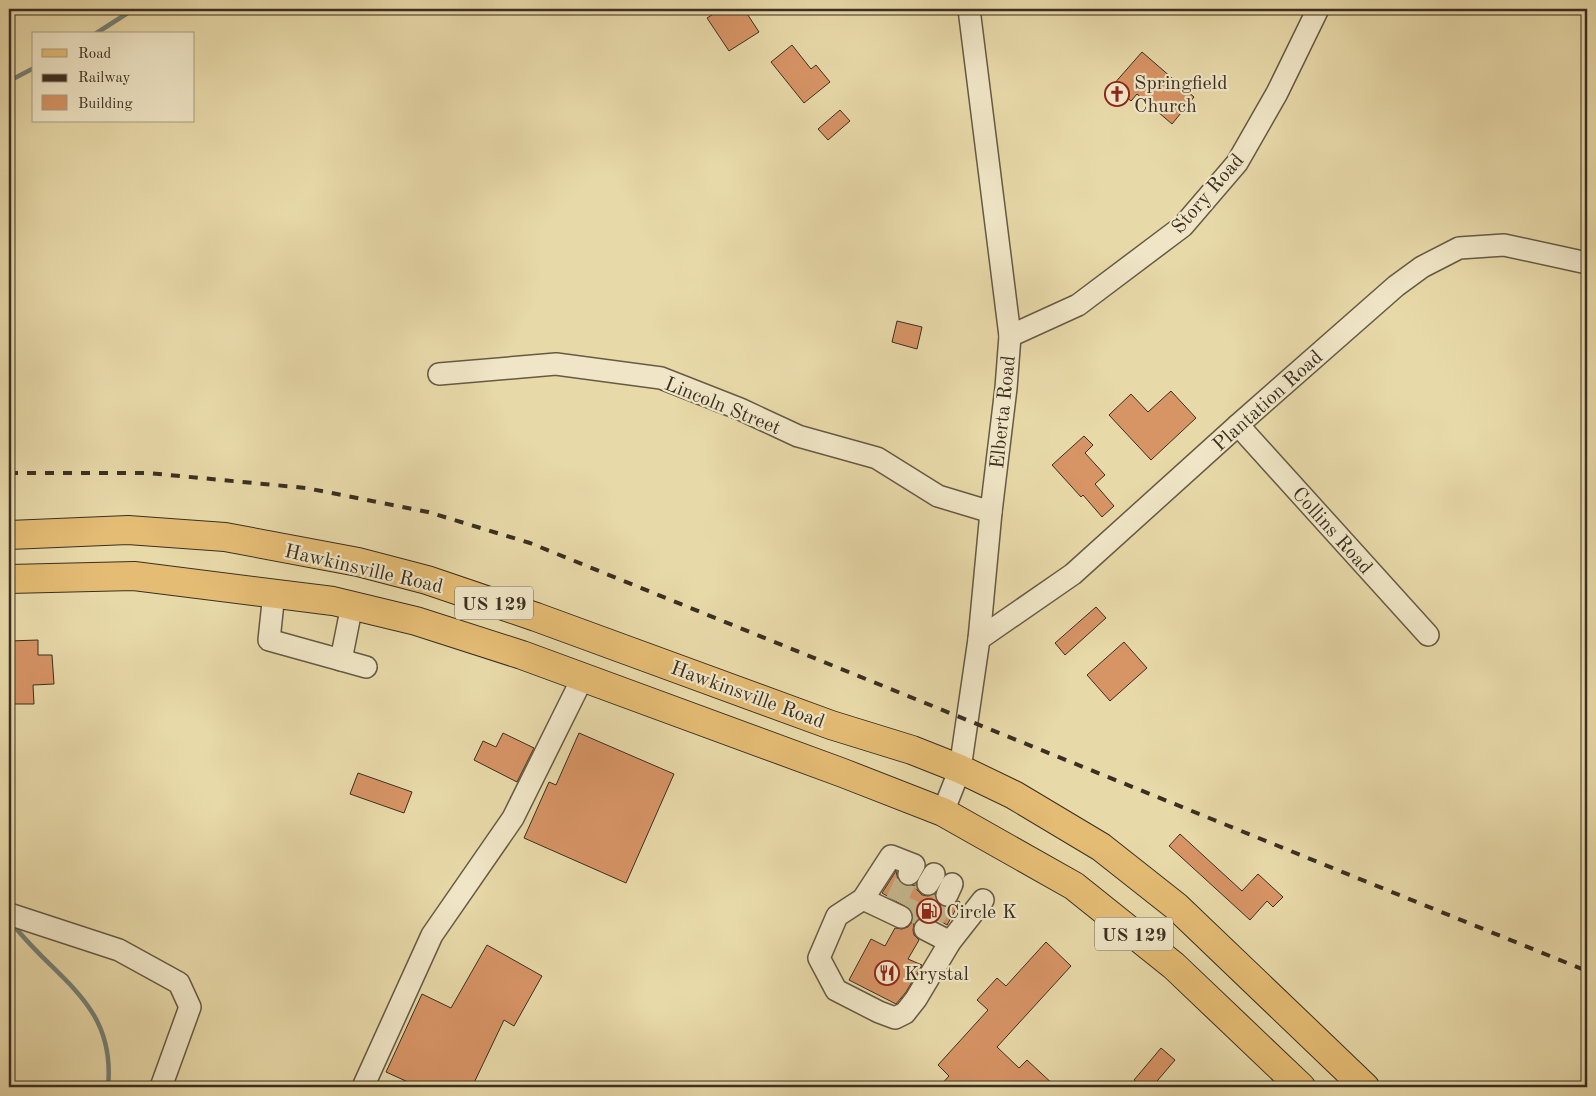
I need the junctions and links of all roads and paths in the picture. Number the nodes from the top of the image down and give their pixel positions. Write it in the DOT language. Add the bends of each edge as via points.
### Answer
graph roads {
  1 [pos="970,9"];
  2 [pos="1318,9"];
  3 [pos="1587,262"];
  4 [pos="1010,336"];
  5 [pos="439,374"];
  6 [pos="1238,425"];
  7 [pos="991,512"];
  8 [pos="9,534"];
  9 [pos="9,579"];
  10 [pos="274,593"];
  11 [pos="352,605"];
  12 [pos="1428,634"];
  13 [pos="979,639"];
  14 [pos="341,660"];
  15 [pos="366,667"];
  16 [pos="583,677"];
  17 [pos="960,769"];
  18 [pos="943,812"];
  19 [pos="909,874"];
  20 [pos="863,899"];
  21 [pos="983,900"];
  22 [pos="896,910"];
  23 [pos="9,914"];
  24 [pos="929,926"];
  25 [pos="950,942"];
  26 [pos="161,1087"];
  27 [pos="363,1087"];
  28 [pos="1301,1087"];
  29 [pos="1365,1087"];
  1 -- 4 [label="street, Elberta Road"];
  2 -- 4 [label="street, Story Road" via="1277,93 1237,163 1183,226 1078,305"];
  3 -- 6 [label="street, Plantation Road" via="1504,245 1459,248 1422,267 1396,286"];
  4 -- 7 [label="street, Elberta Road"];
  5 -- 7 [label="street, Lincoln Street" via="556,364 661,378 798,436 876,458 938,496"];
  6 -- 12 [label="street, Collins Road"];
  6 -- 13 [label="street, Plantation Road" via="1073,574"];
  7 -- 13 [label="street, Elberta Road"];
  8 -- 17 [label="main road, Hawkinsville Road / US 129" via="128,530 225,537 358,562 427,580 536,616"];
  9 -- 10 [label="main road, Hawkinsville Road / US 129" via="134,576"];
  10 -- 11 [label="main road, Hawkinsville Road / US 129"];
  10 -- 14 [label="street" via="269,640"];
  11 -- 14 [label="street"];
  11 -- 16 [label="main road, Hawkinsville Road / US 129" via="416,620"];
  13 -- 17 [label="street, Elberta Road"];
  14 -- 15 [label="street"];
  16 -- 18 [label="main road, Hawkinsville Road / US 129"];
  16 -- 27 [label="street" via="513,818 432,935"];
  17 -- 18 [label="street, Elberta Road"];
  17 -- 29 [label="main road, US 129" via="1014,794 1101,847 1177,907"];
  18 -- 28 [label="main road, US 129" via="1074,886 1174,966"];
  19 -- 20 [label="street" via="914,865 891,856"];
  20 -- 22 [label="street"];
  20 -- 25 [label="street" via="837,916 819,958 836,990 879,1012 895,1018 905,1013"];
  21 -- 25 [label="street"];
  23 -- 26 [label="street" via="119,950 178,983 190,1007"];
  24 -- 25 [label="street"];
}
